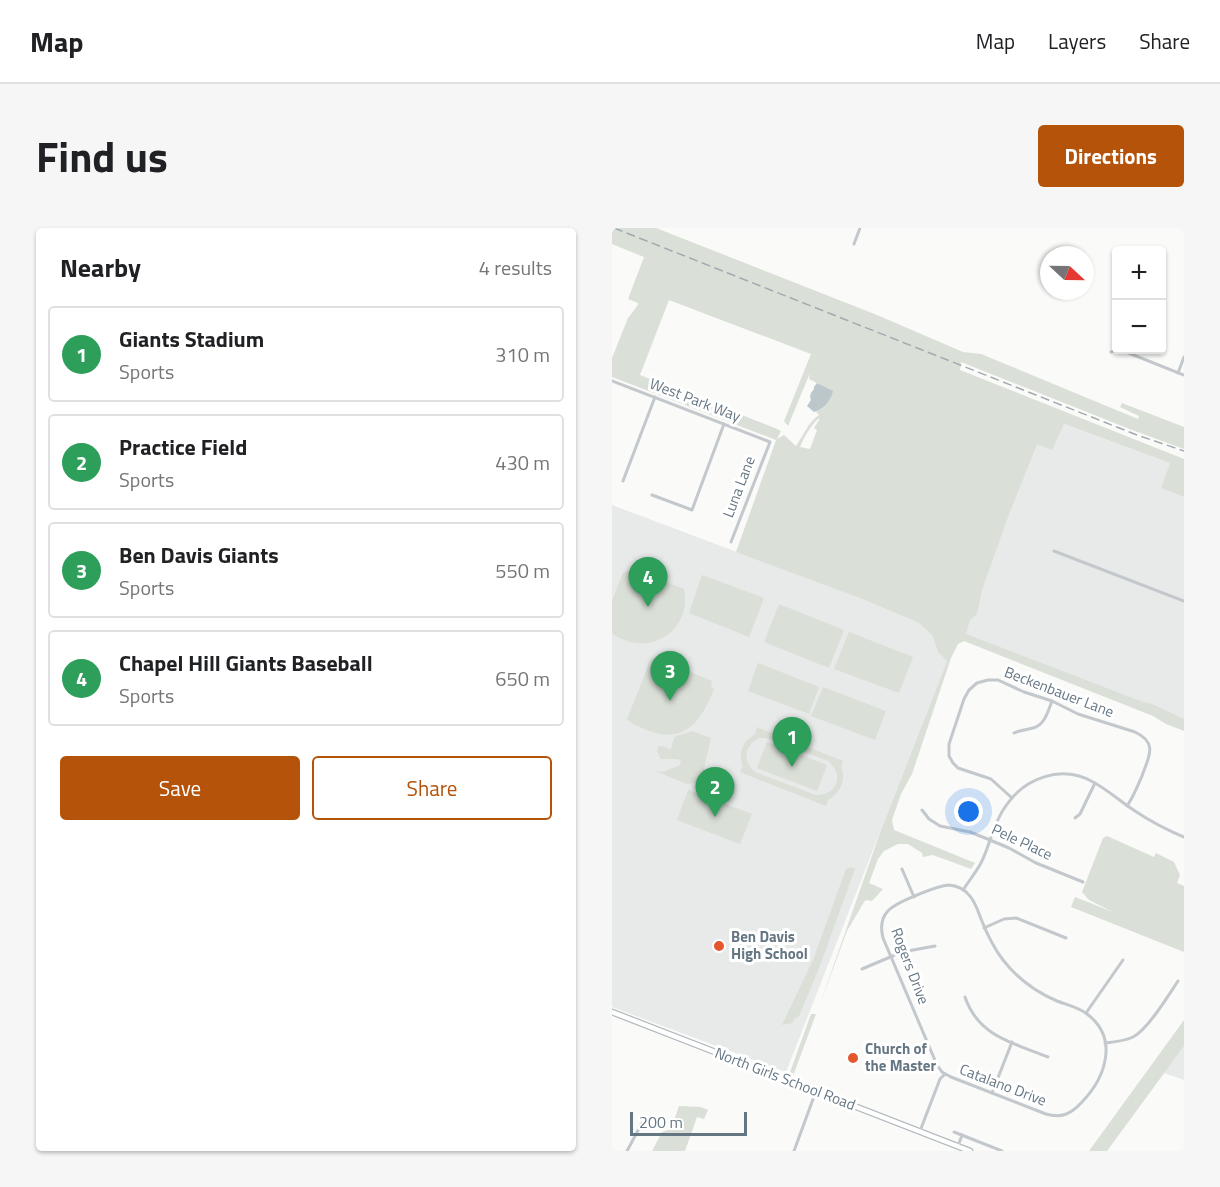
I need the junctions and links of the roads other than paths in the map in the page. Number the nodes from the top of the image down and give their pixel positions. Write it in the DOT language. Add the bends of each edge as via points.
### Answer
graph roads {
  1 [pos="860,228"];
  2 [pos="854,244"];
  3 [pos="1111,352"];
  4 [pos="1184,357"];
  5 [pos="1178,373"];
  6 [pos="1184,375"];
  7 [pos="612,381"];
  8 [pos="655,398"];
  9 [pos="724,423"];
  10 [pos="770,441"];
  11 [pos="622,481"];
  12 [pos="652,495"];
  13 [pos="731,542"];
  14 [pos="1054,551"];
  15 [pos="1184,601"];
  16 [pos="1052,700"];
  17 [pos="1014,733"];
  18 [pos="1095,783"];
  19 [pos="1012,798"];
  20 [pos="1128,806"];
  21 [pos="922,810"];
  22 [pos="1075,818"];
  23 [pos="1183,835"];
  24 [pos="990,840"];
  25 [pos="902,869"];
  26 [pos="1083,882"];
  27 [pos="963,890"];
  28 [pos="914,897"];
  29 [pos="984,927"];
  30 [pos="1066,938"];
  31 [pos="935,946"];
  32 [pos="891,957"];
  33 [pos="1123,960"];
  34 [pos="862,969"];
  35 [pos="1178,981"];
  36 [pos="965,997"];
  37 [pos="612,1012"];
  38 [pos="1086,1013"];
  39 [pos="1012,1042"];
  40 [pos="1105,1043"];
  41 [pos="1048,1057"];
  42 [pos="945,1074"];
  43 [pos="816,1091"];
  44 [pos="992,1093"];
  45 [pos="642,1123"];
  46 [pos="920,1131"];
  47 [pos="954,1132"];
  48 [pos="962,1135"];
  49 [pos="958,1146"];
  50 [pos="627,1151"];
  51 [pos="794,1151"];
  52 [pos="970,1151"];
  53 [pos="1002,1151"];
  1 -- 2 [label="street"];
  3 -- 5 [label="street" via="1121,350"];
  4 -- 5 [label="street"];
  5 -- 6 [label="street"];
  7 -- 8 [label="street, West Park Way"];
  8 -- 9 [label="street, West Park Way"];
  8 -- 11 [label="street"];
  9 -- 10 [label="street, West Park Way"];
  9 -- 12 [label="street" via="692,510"];
  10 -- 13 [label="street, Luna Lane"];
  14 -- 15 [label="street"];
  16 -- 17 [label="street" via="1041,723"];
  16 -- 19 [label="street, Beckenbauer Lane" via="996,680 974,685 964,699 950,744 954,765 991,779"];
  16 -- 20 [label="street, Beckenbauer Lane" via="1078,714 1136,732 1147,741 1150,758"];
  18 -- 19 [label="street" via="1074,775 1053,775 1030,783"];
  18 -- 20 [label="street"];
  18 -- 22 [label="street"];
  19 -- 24 [label="street"];
  20 -- 23 [label="street"];
  21 -- 24 [label="street, Pele Place" via="941,827"];
  24 -- 26 [label="street, Pele Place"];
  24 -- 27 [label="street" via="981,863"];
  25 -- 28 [label="street"];
  27 -- 28 [label="street, Rogers Drive" via="945,885"];
  27 -- 29 [label="street" via="971,898"];
  28 -- 32 [label="street, Rogers Drive" via="894,905 882,920 882,936"];
  29 -- 30 [label="street" via="1016,918"];
  29 -- 38 [label="street" via="995,949 1032,988"];
  31 -- 32 [label="street"];
  32 -- 34 [label="street"];
  32 -- 42 [label="street, Rogers Drive" via="937,1065"];
  33 -- 38 [label="street"];
  35 -- 40 [label="street" via="1141,1031 1128,1039"];
  36 -- 39 [label="street" via="981,1025"];
  37 -- 43 [label="main road, North Girls School Road"];
  38 -- 40 [label="street" via="1099,1027"];
  39 -- 41 [label="street"];
  39 -- 44 [label="street"];
  40 -- 44 [label="street, Catalano Drive" via="1103,1070 1091,1092 1062,1116"];
  42 -- 44 [label="street, Catalano Drive"];
  42 -- 46 [label="street"];
  43 -- 46 [label="main road, North Girls School Road"];
  43 -- 51 [label="street"];
  45 -- 50 [label="street"];
  46 -- 49 [label="main road, North Girls School Road"];
  47 -- 48 [label="street"];
  48 -- 49 [label="street"];
  48 -- 53 [label="street"];
  49 -- 52 [label="main road, North Girls School Road"];
}
